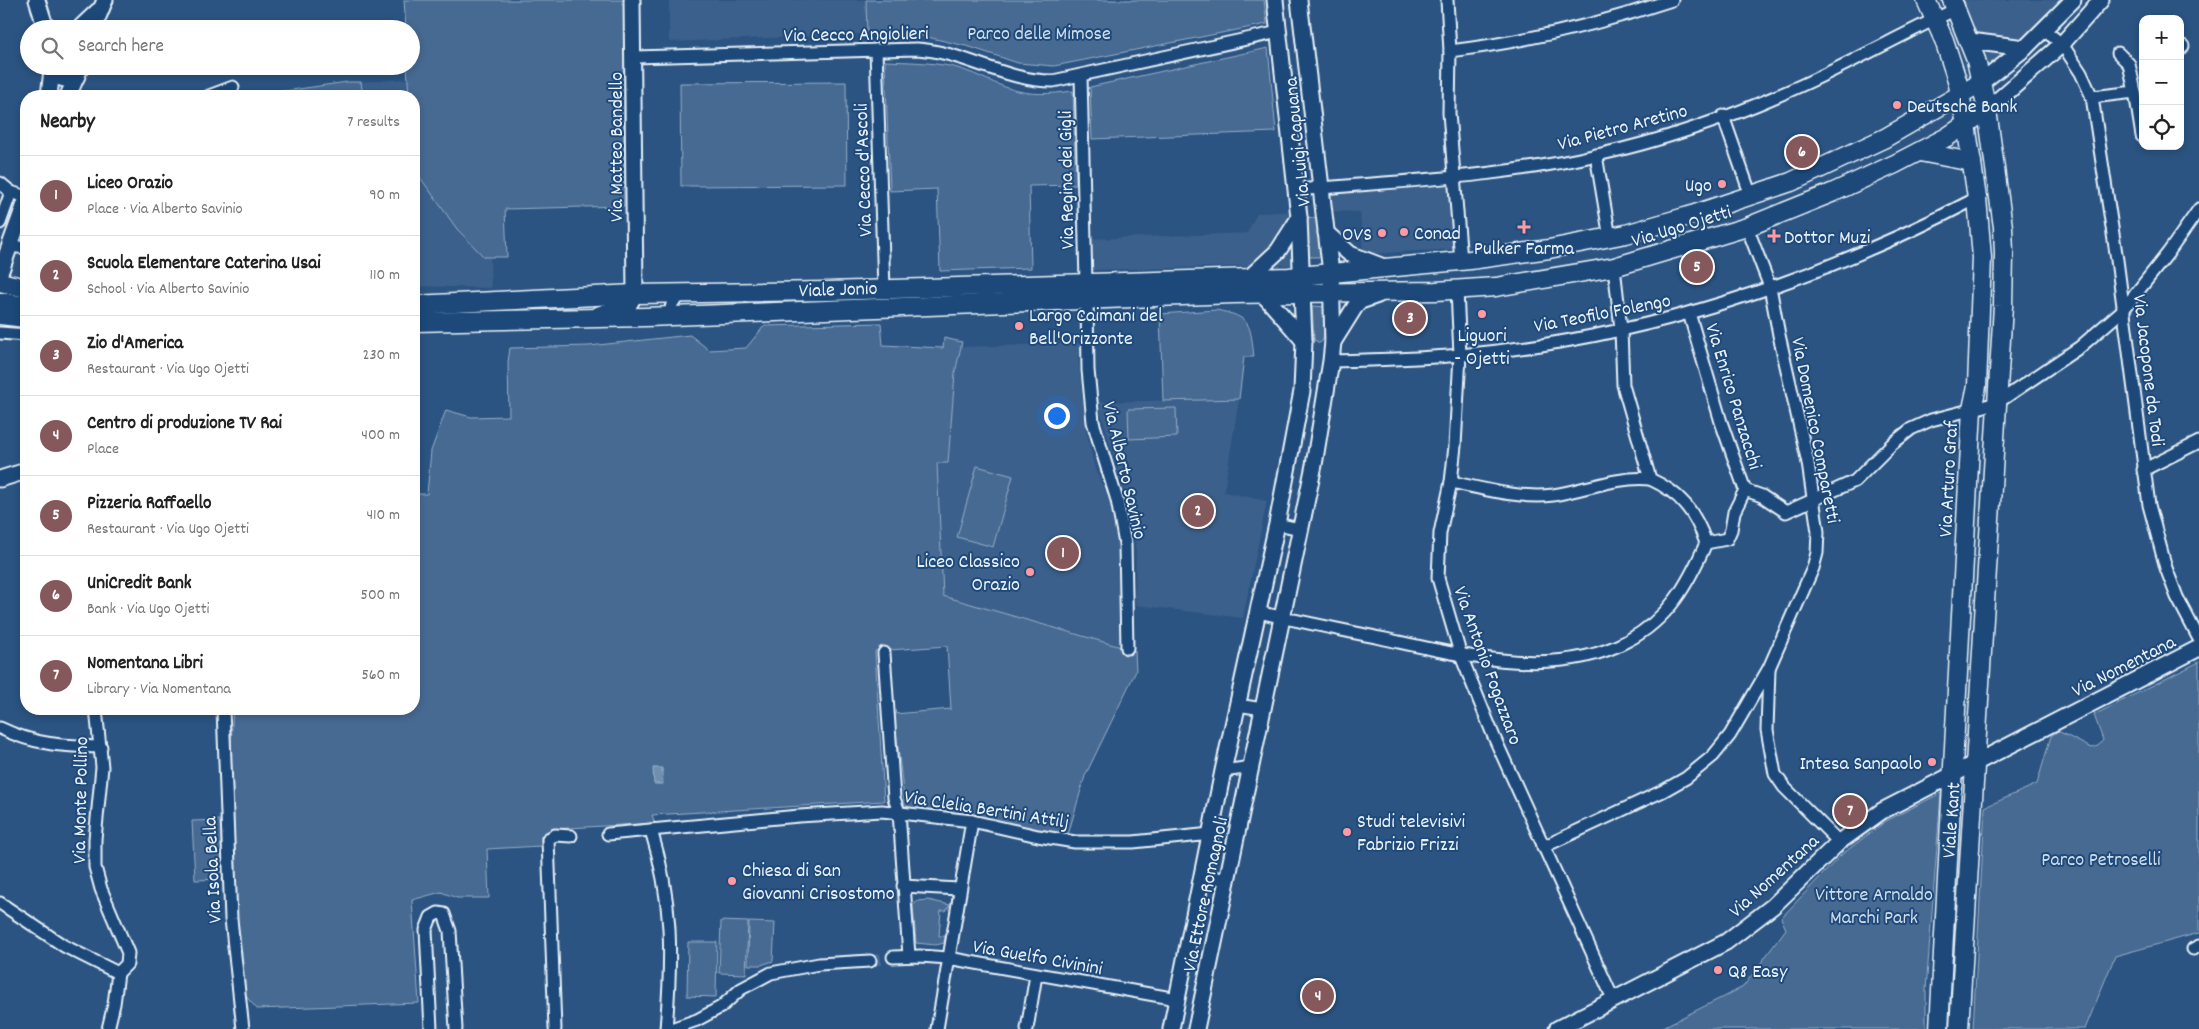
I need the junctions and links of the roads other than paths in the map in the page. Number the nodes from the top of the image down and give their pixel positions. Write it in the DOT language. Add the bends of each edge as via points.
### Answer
graph roads {
  1 [pos="37,0"];
  2 [pos="632,0"];
  3 [pos="1275,0"];
  4 [pos="1299,0"];
  5 [pos="1447,0"];
  6 [pos="1672,0"];
  7 [pos="1926,0"];
  8 [pos="2073,0"];
  9 [pos="2101,0"];
  10 [pos="1956,2"];
  11 [pos="103,4"];
  12 [pos="1935,19"];
  13 [pos="43,20"];
  14 [pos="88,20"];
  15 [pos="97,20"];
  16 [pos="2044,30"];
  17 [pos="1279,32"];
  18 [pos="1970,41"];
  19 [pos="2062,44"];
  20 [pos="2024,48"];
  21 [pos="876,50"];
  22 [pos="1450,51"];
  23 [pos="2118,52"];
  24 [pos="634,57"];
  25 [pos="52,75"];
  26 [pos="58,75"];
  27 [pos="74,75"];
  28 [pos="77,75"];
  29 [pos="1081,76"];
  30 [pos="1982,82"];
  31 [pos="2137,86"];
  32 [pos="233,87"];
  33 [pos="50,90"];
  34 [pos="71,90"];
  35 [pos="225,90"];
  36 [pos="1960,94"];
  37 [pos="2092,97"];
  38 [pos="2139,106"];
  39 [pos="1987,110"];
  40 [pos="1723,116"];
  41 [pos="1966,124"];
  42 [pos="1920,152"];
  43 [pos="1596,156"];
  44 [pos="1972,162"];
  45 [pos="1453,177"];
  46 [pos="0,183"];
  47 [pos="1998,186"];
  48 [pos="1321,188"];
  49 [pos="1296,190"];
  50 [pos="11,192"];
  51 [pos="1977,192"];
  52 [pos="20,195"];
  53 [pos="1751,196"];
  54 [pos="2199,208"];
  55 [pos="20,214"];
  56 [pos="1299,217"];
  57 [pos="1324,217"];
  58 [pos="0,223"];
  59 [pos="1746,227"];
  60 [pos="1326,233"];
  61 [pos="1610,238"];
  62 [pos="5,245"];
  63 [pos="20,247"];
  64 [pos="1461,261"];
  65 [pos="1614,267"];
  66 [pos="1385,268"];
  67 [pos="1362,270"];
  68 [pos="0,273"];
  69 [pos="1331,273"];
  70 [pos="1249,278"];
  71 [pos="0,282"];
  72 [pos="1086,283"];
  73 [pos="1303,285"];
  74 [pos="20,287"];
  75 [pos="1770,287"];
  76 [pos="884,289"];
  77 [pos="1457,290"];
  78 [pos="694,292"];
  79 [pos="1386,292"];
  80 [pos="1332,293"];
  81 [pos="1363,293"];
  82 [pos="635,294"];
  83 [pos="1264,294"];
  84 [pos="1087,301"];
  85 [pos="0,302"];
  86 [pos="20,305"];
  87 [pos="420,305"];
  88 [pos="2123,310"];
  89 [pos="1689,314"];
  90 [pos="0,315"];
  91 [pos="671,316"];
  92 [pos="20,317"];
  93 [pos="581,319"];
  94 [pos="420,322"];
  95 [pos="1621,329"];
  96 [pos="0,333"];
  97 [pos="20,335"];
  98 [pos="1304,341"];
  99 [pos="1333,342"];
  100 [pos="1460,356"];
  101 [pos="1304,360"];
  102 [pos="1331,362"];
  103 [pos="1997,403"];
  104 [pos="1972,410"];
  105 [pos="2199,442"];
  106 [pos="2143,470"];
  107 [pos="20,473"];
  108 [pos="0,479"];
  109 [pos="1650,479"];
  110 [pos="1451,482"];
  111 [pos="1745,490"];
  112 [pos="1815,498"];
  113 [pos="1277,524"];
  114 [pos="1300,529"];
  115 [pos="1706,543"];
  116 [pos="1258,612"];
  117 [pos="1282,618"];
  118 [pos="2199,640"];
  119 [pos="1127,648"];
  120 [pos="2199,648"];
  121 [pos="884,653"];
  122 [pos="1461,656"];
  123 [pos="1769,668"];
  124 [pos="1956,687"];
  125 [pos="1979,690"];
  126 [pos="1237,705"];
  127 [pos="1264,709"];
  128 [pos="97,715"];
  129 [pos="224,715"];
  130 [pos="0,728"];
  131 [pos="101,747"];
  132 [pos="1975,763"];
  133 [pos="1252,767"];
  134 [pos="1223,771"];
  135 [pos="1952,774"];
  136 [pos="899,812"];
  137 [pos="972,822"];
  138 [pos="651,830"];
  139 [pos="608,834"];
  140 [pos="1211,834"];
  141 [pos="571,836"];
  142 [pos="1839,842"];
  143 [pos="1543,847"];
  144 [pos="1203,875"];
  145 [pos="1227,880"];
  146 [pos="903,886"];
  147 [pos="959,889"];
  148 [pos="0,903"];
  149 [pos="909,956"];
  150 [pos="893,957"];
  151 [pos="948,958"];
  152 [pos="870,961"];
  153 [pos="118,973"];
  154 [pos="1036,975"];
  155 [pos="1177,999"];
  156 [pos="1614,1002"];
  157 [pos="108,1029"];
  158 [pos="243,1029"];
  159 [pos="431,1029"];
  160 [pos="456,1029"];
  161 [pos="555,1029"];
  162 [pos="666,1029"];
  163 [pos="671,1029"];
  164 [pos="937,1029"];
  165 [pos="1028,1029"];
  166 [pos="1171,1029"];
  167 [pos="1196,1029"];
  168 [pos="1557,1029"];
  169 [pos="1939,1029"];
  170 [pos="1959,1029"];
  1 -- 13 [label="street"];
  2 -- 24 [label="street, Via Matteo Bandello"];
  3 -- 17 [label="street, Via Luigi Capuana"];
  4 -- 48 [label="street, Via Luigi Capuana"];
  5 -- 22 [label="street"];
  6 -- 22 [label="street" via="1562,32"];
  7 -- 12 [label="main road, Via Arturo Graf"];
  8 -- 16 [label="street"];
  9 -- 19 [label="street"];
  10 -- 12 [label="street, Via Pietro Aretino" via="1950,12"];
  10 -- 18 [label="main road"];
  11 -- 14 [label="street"];
  11 -- 15 [label="street"];
  12 -- 36 [label="main road, Via Arturo Graf"];
  12 -- 40 [label="street, Via Pietro Aretino" via="1814,80"];
  16 -- 19 [label="street, Via Jacopone da Todi"];
  16 -- 20 [label="street"];
  17 -- 29 [label="street, Via Cecco Angiolieri"];
  17 -- 49 [label="street, Via Luigi Capuana"];
  18 -- 20 [label="street"];
  18 -- 30 [label="main road"];
  19 -- 37 [label="street, Via Jacopone da Todi"];
  19 -- 39 [label="street"];
  20 -- 30 [label="street"];
  21 -- 24 [label="street, Via Cecco Angiolieri"];
  21 -- 29 [label="street, Via Cecco Angiolieri" via="944,52 1029,80 1052,81"];
  21 -- 76 [label="street, Via Cecco d'Ascoli"];
  22 -- 45 [label="street"];
  23 -- 31 [label="street" via="2129,64"];
  24 -- 82 [label="street, Via Matteo Bandello"];
  25 -- 33 [label="street"];
  26 -- 27 [label="street" via="68,80"];
  28 -- 34 [label="street"];
  29 -- 72 [label="street, Via Regina dei Gigli"];
  30 -- 36 [label="main road, Via Ugo Ojetti"];
  30 -- 39 [label="main road"];
  31 -- 37 [label="street"];
  31 -- 38 [label="street"];
  32 -- 35 [label="street"];
  36 -- 41 [label="main road, Via Arturo Graf"];
  36 -- 53 [label="main road, Via Ugo Ojetti" via="1831,165"];
  37 -- 88 [label="street, Via Jacopone da Todi"];
  39 -- 41 [label="main road, Via Ugo Ojetti"];
  39 -- 47 [label="main road"];
  40 -- 43 [label="street, Via Pietro Aretino"];
  40 -- 53 [label="street"];
  41 -- 42 [label="main road, Via Ugo Ojetti"];
  41 -- 44 [label="main road, Via Arturo Graf"];
  42 -- 44 [label="main road"];
  42 -- 59 [label="main road, Via Ugo Ojetti" via="1843,189"];
  43 -- 45 [label="street, Via Pietro Aretino"];
  43 -- 61 [label="street"];
  44 -- 51 [label="main road, Via Arturo Graf"];
  45 -- 48 [label="street, Via Pietro Aretino"];
  45 -- 64 [label="street"];
  46 -- 50 [label="street"];
  47 -- 51 [label="street" via="1989,181"];
  47 -- 103 [label="main road" via="2004,265"];
  48 -- 49 [label="street, Via Pietro Aretino"];
  48 -- 57 [label="street, Via Luigi Capuana"];
  49 -- 56 [label="street, Via Luigi Capuana"];
  50 -- 52 [label="street"];
  50 -- 58 [label="street"];
  51 -- 75 [label="street, Via Teofilo Folengo" via="1847,258"];
  51 -- 104 [label="main road, Via Arturo Graf" via="1982,258 1977,386"];
  53 -- 61 [label="main road, Via Ugo Ojetti"];
  54 -- 88 [label="street"];
  55 -- 62 [label="street"];
  56 -- 57 [label="street, Via Luigi Capuana" via="1312,213"];
  56 -- 70 [label="street" via="1282,247"];
  56 -- 73 [label="street, Via Ettore Romagnoli"];
  57 -- 60 [label="street, Via Ettore Romagnoli"];
  59 -- 65 [label="main road, Via Ugo Ojetti"];
  59 -- 75 [label="street, Via Domenico Comparetti"];
  60 -- 66 [label="street" via="1350,254"];
  60 -- 69 [label="street, Via Ettore Romagnoli"];
  61 -- 64 [label="main road, Via Ugo Ojetti"];
  62 -- 63 [label="street"];
  62 -- 68 [label="street"];
  64 -- 66 [label="main road, Via Ugo Ojetti"];
  65 -- 77 [label="main road, Via Ugo Ojetti" via="1530,282"];
  65 -- 95 [label="street"];
  66 -- 67 [label="main road, Via Ugo Ojetti"];
  67 -- 69 [label="main road, Via Ugo Ojetti"];
  67 -- 81 [label="street"];
  69 -- 73 [label="main road, Via Ugo Ojetti"];
  69 -- 80 [label="street, Via Ettore Romagnoli"];
  70 -- 72 [label="main road, Viale Jonio"];
  70 -- 73 [label="main road, Viale Jonio"];
  71 -- 74 [label="main road"];
  72 -- 76 [label="main road, Viale Jonio"];
  73 -- 80 [label="main road, Via Ugo Ojetti"];
  73 -- 83 [label="main road, Viale Jonio"];
  73 -- 98 [label="street, Via Ettore Romagnoli"];
  75 -- 89 [label="street, Via Teofilo Folengo"];
  75 -- 112 [label="street, Via Domenico Comparetti"];
  76 -- 78 [label="main road, Viale Jonio"];
  77 -- 79 [label="main road, Via Ugo Ojetti"];
  77 -- 100 [label="street, Via Antonio Fogazzaro"];
  78 -- 82 [label="main road, Viale Jonio"];
  78 -- 91 [label="street" via="673,301"];
  79 -- 81 [label="main road, Via Ugo Ojetti"];
  79 -- 99 [label="street" via="1358,302"];
  80 -- 81 [label="main road, Via Ugo Ojetti"];
  80 -- 99 [label="street, Via Ettore Romagnoli"];
  82 -- 87 [label="main road, Viale Jonio"];
  82 -- 93 [label="street" via="632,303 626,306"];
  83 -- 84 [label="main road, Viale Jonio"];
  83 -- 98 [label="street"];
  84 -- 91 [label="main road, Viale Jonio"];
  84 -- 119 [label="street, Via Alberto Savinio" via="1091,414 1117,500 1125,544"];
  85 -- 86 [label="main road"];
  88 -- 103 [label="street" via="2080,347"];
  88 -- 106 [label="street, Via Jacopone da Todi"];
  89 -- 95 [label="street, Via Teofilo Folengo"];
  89 -- 111 [label="street, Via Enrico Panzacchi" via="1720,422"];
  90 -- 92 [label="main road"];
  91 -- 93 [label="main road, Viale Jonio"];
  93 -- 94 [label="main road, Viale Jonio"];
  95 -- 100 [label="street, Via Teofilo Folengo"];
  95 -- 109 [label="street" via="1623,385"];
  96 -- 97 [label="street"];
  98 -- 101 [label="street, Via Ettore Romagnoli"];
  99 -- 102 [label="street, Via Ettore Romagnoli"];
  100 -- 102 [label="street, Via Teofilo Folengo"];
  100 -- 110 [label="street, Via Antonio Fogazzaro"];
  101 -- 102 [label="street"];
  101 -- 113 [label="street, Via Ettore Romagnoli" via="1300,407"];
  102 -- 114 [label="street, Via Ettore Romagnoli"];
  103 -- 104 [label="street"];
  103 -- 125 [label="main road"];
  104 -- 112 [label="street" via="1910,429 1858,479"];
  104 -- 124 [label="main road, Via Arturo Graf"];
  105 -- 106 [label="street"];
  106 -- 118 [label="street, Via Jacopone da Todi" via="2156,539 2177,597"];
  107 -- 108 [label="street"];
  109 -- 110 [label="street" via="1615,480 1542,496"];
  109 -- 115 [label="street" via="1669,489 1686,505 1698,521"];
  110 -- 122 [label="street, Via Antonio Fogazzaro" via="1440,533 1438,578"];
  111 -- 112 [label="street, Via Enrico Panzacchi" via="1762,496 1786,512"];
  111 -- 115 [label="street, Via Enrico Panzacchi" via="1734,512 1727,539"];
  112 -- 123 [label="street, Via Domenico Comparetti" via="1818,532 1813,568"];
  113 -- 114 [label="street"];
  113 -- 116 [label="street, Via Ettore Romagnoli"];
  114 -- 117 [label="street, Via Ettore Romagnoli"];
  115 -- 122 [label="street" via="1678,598 1647,628 1622,644 1585,656 1544,661 1508,662"];
  116 -- 117 [label="street"];
  116 -- 126 [label="street, Via Ettore Romagnoli"];
  117 -- 122 [label="street"];
  117 -- 127 [label="street, Via Ettore Romagnoli"];
  120 -- 132 [label="street, Via Nomentana"];
  121 -- 136 [label="street" via="894,798"];
  122 -- 143 [label="street, Via Antonio Fogazzaro"];
  123 -- 142 [label="street" via="1767,730 1775,774"];
  123 -- 143 [label="street, Via Domenico Comparetti" via="1730,734 1702,766 1663,791"];
  124 -- 125 [label="street" via="1965,691"];
  124 -- 135 [label="main road, Via Arturo Graf"];
  125 -- 132 [label="main road"];
  126 -- 127 [label="street"];
  126 -- 134 [label="street, Via Ettore Romagnoli"];
  127 -- 133 [label="street, Via Ettore Romagnoli"];
  128 -- 131 [label="street, Via Monte Pollino"];
  129 -- 158 [label="street, Via Isola Bella" via="231,919"];
  130 -- 131 [label="street" via="37,743"];
  131 -- 153 [label="street, Via Monte Pollino" via="102,775 94,862 101,889 128,953 127,964"];
  132 -- 135 [label="street, Via Nomentana"];
  132 -- 170 [label="main road, Viale Kant"];
  133 -- 134 [label="street"];
  133 -- 145 [label="street, Via Ettore Romagnoli"];
  134 -- 140 [label="street, Via Ettore Romagnoli"];
  135 -- 142 [label="street, Via Nomentana" via="1882,811"];
  135 -- 169 [label="main road, Viale Kant"];
  136 -- 137 [label="street, Via Clelia Bertini Attilj"];
  136 -- 138 [label="street, Via Clelia Bertini Attilj" via="799,816"];
  136 -- 146 [label="street"];
  137 -- 140 [label="street, Via Clelia Bertini Attilj" via="1080,842 1134,842"];
  137 -- 147 [label="street"];
  138 -- 139 [label="street, Via Clelia Bertini Attilj"];
  138 -- 162 [label="street" via="665,880 670,917 671,968"];
  140 -- 144 [label="street, Via Ettore Romagnoli"];
  141 -- 161 [label="street" via="548,839"];
  142 -- 156 [label="street, Via Nomentana" via="1777,902 1735,936"];
  143 -- 156 [label="street, Via Antonio Fogazzaro"];
  144 -- 145 [label="street"];
  144 -- 155 [label="street, Via Ettore Romagnoli"];
  145 -- 167 [label="street, Via Ettore Romagnoli"];
  146 -- 147 [label="street"];
  146 -- 149 [label="street"];
  147 -- 151 [label="street"];
  148 -- 153 [label="street" via="50,938"];
  149 -- 150 [label="street, Via Guelfo Civinini"];
  149 -- 151 [label="street, Via Guelfo Civinini"];
  151 -- 154 [label="street, Via Guelfo Civinini"];
  151 -- 164 [label="street"];
  152 -- 163 [label="street" via="819,964 771,973 741,989 721,1007"];
  153 -- 157 [label="street, Via Monte Pollino"];
  154 -- 155 [label="street, Via Guelfo Civinini"];
  154 -- 165 [label="street"];
  155 -- 166 [label="street, Via Ettore Romagnoli"];
  156 -- 168 [label="street, Via Nomentana"];
  159 -- 160 [label="street" via="426,930 431,917 441,913 446,917 450,931"];
}
